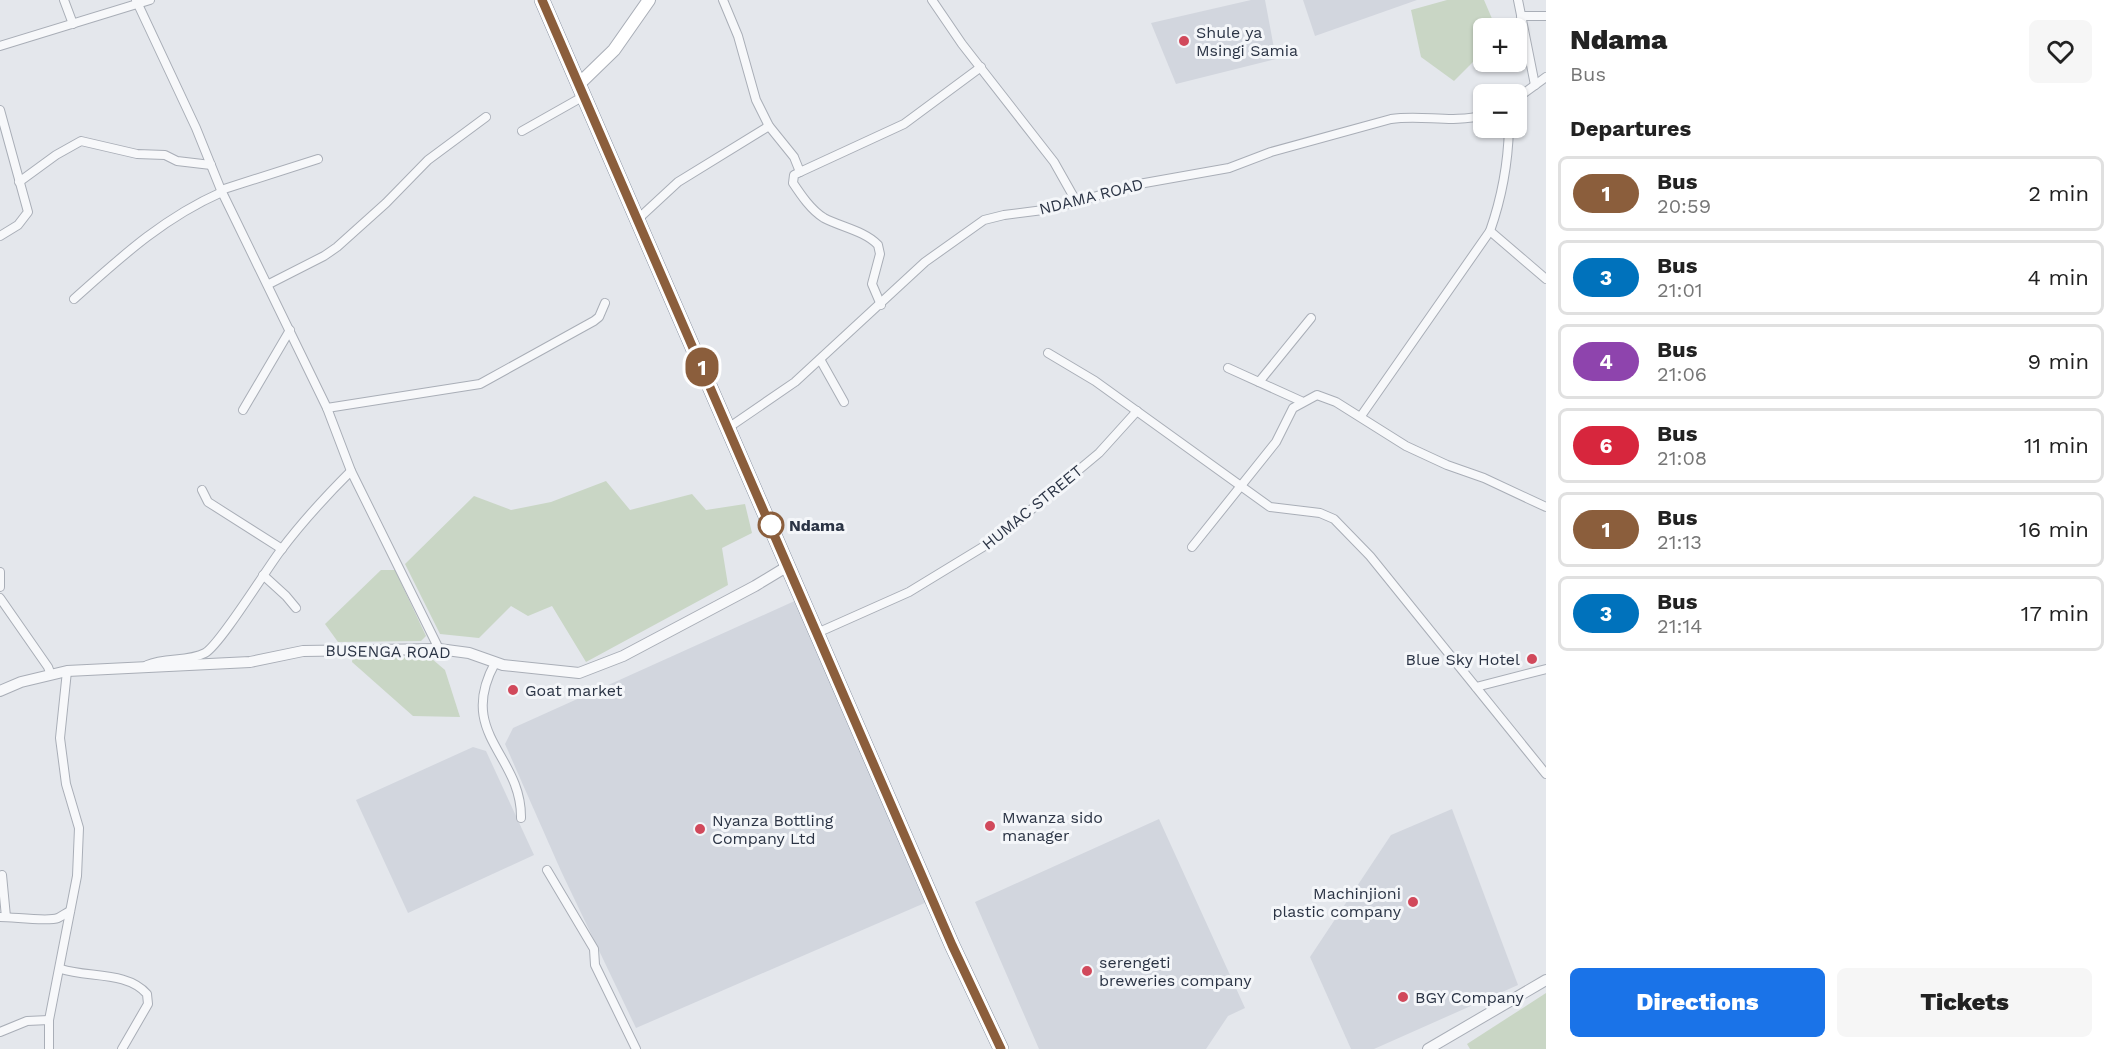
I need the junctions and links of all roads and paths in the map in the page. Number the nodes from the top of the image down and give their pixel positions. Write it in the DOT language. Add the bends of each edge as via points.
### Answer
graph roads {
  1 [pos="64,0"];
  2 [pos="150,0"];
  3 [pos="542,0"];
  4 [pos="648,0"];
  5 [pos="723,0"];
  6 [pos="932,0"];
  7 [pos="1518,0"];
  8 [pos="137,2"];
  9 [pos="1521,16"];
  10 [pos="1546,16"];
  11 [pos="73,24"];
  12 [pos="0,46"];
  13 [pos="981,67"];
  14 [pos="1546,78"];
  15 [pos="1535,85"];
  16 [pos="582,90"];
  17 [pos="1527,91"];
  18 [pos="0,110"];
  19 [pos="486,117"];
  20 [pos="1473,118"];
  21 [pos="769,126"];
  22 [pos="522,131"];
  23 [pos="1508,138"];
  24 [pos="318,159"];
  25 [pos="211,165"];
  26 [pos="800,172"];
  27 [pos="19,182"];
  28 [pos="222,191"];
  29 [pos="1076,201"];
  30 [pos="638,219"];
  31 [pos="1490,231"];
  32 [pos="0,236"];
  33 [pos="1546,279"];
  34 [pos="269,284"];
  35 [pos="74,299"];
  36 [pos="605,303"];
  37 [pos="881,305"];
  38 [pos="1311,318"];
  39 [pos="290,330"];
  40 [pos="1048,353"];
  41 [pos="821,361"];
  42 [pos="1228,368"];
  43 [pos="1260,382"];
  44 [pos="1301,401"];
  45 [pos="844,402"];
  46 [pos="327,408"];
  47 [pos="243,410"];
  48 [pos="1137,411"];
  49 [pos="1360,416"];
  50 [pos="728,429"];
  51 [pos="351,471"];
  52 [pos="1242,487"];
  53 [pos="202,490"];
  54 [pos="1546,507"];
  55 [pos="1192,547"];
  56 [pos="282,549"];
  57 [pos="788,566"];
  58 [pos="0,572"];
  59 [pos="263,575"];
  60 [pos="0,587"];
  61 [pos="0,598"];
  62 [pos="296,608"];
  63 [pos="818,633"];
  64 [pos="439,650"];
  65 [pos="495,663"];
  66 [pos="143,666"];
  67 [pos="1546,669"];
  68 [pos="67,671"];
  69 [pos="51,675"];
  70 [pos="2,687"];
  71 [pos="1476,687"];
  72 [pos="1546,774"];
  73 [pos="521,818"];
  74 [pos="547,870"];
  75 [pos="2,875"];
  76 [pos="70,911"];
  77 [pos="3,917"];
  78 [pos="61,969"];
  79 [pos="1546,980"];
  80 [pos="49,1020"];
  81 [pos="0,1032"];
  82 [pos="49,1049"];
  83 [pos="122,1049"];
  84 [pos="636,1049"];
  85 [pos="1001,1049"];
  86 [pos="1428,1049"];
  1 -- 11 [label="street"];
  2 -- 8 [label="street"];
  3 -- 16 [label="highway"];
  4 -- 16 [label="main road"];
  5 -- 21 [label="street" via="756,100"];
  6 -- 13 [label="street"];
  7 -- 9 [label="street"];
  8 -- 11 [label="street"];
  8 -- 25 [label="street"];
  9 -- 10 [label="street"];
  9 -- 15 [label="street"];
  11 -- 12 [label="street"];
  13 -- 26 [label="street" via="904,124"];
  13 -- 29 [label="street" via="1054,162"];
  14 -- 15 [label="street"];
  15 -- 17 [label="street"];
  16 -- 22 [label="street"];
  16 -- 30 [label="highway"];
  18 -- 27 [label="street"];
  19 -- 34 [label="street" via="428,160 337,247"];
  20 -- 29 [label="street, NDAMA ROAD" via="1391,119 1271,152 1229,168 1139,184"];
  21 -- 26 [label="street" via="794,157"];
  21 -- 30 [label="street" via="678,182"];
  23 -- 31 [label="street" via="1506,174"];
  24 -- 28 [label="street"];
  25 -- 27 [label="street" via="81,141"];
  25 -- 28 [label="street"];
  26 -- 37 [label="street" via="794,175 793,183 812,208 878,245 880,254 872,284"];
  27 -- 32 [label="street" via="27,201 26,218"];
  28 -- 34 [label="street"];
  28 -- 35 [label="street" via="148,234"];
  29 -- 37 [label="street, NDAMA ROAD" via="984,220 926,262"];
  30 -- 50 [label="highway"];
  31 -- 33 [label="street"];
  31 -- 49 [label="street"];
  34 -- 39 [label="street"];
  36 -- 46 [label="street" via="594,321 480,384"];
  37 -- 41 [label="street, NDAMA ROAD"];
  38 -- 43 [label="street"];
  39 -- 46 [label="street"];
  39 -- 47 [label="street"];
  40 -- 48 [label="street"];
  41 -- 45 [label="street"];
  41 -- 50 [label="street, NDAMA ROAD"];
  42 -- 43 [label="street"];
  43 -- 44 [label="street"];
  44 -- 49 [label="street" via="1324,396"];
  44 -- 52 [label="street"];
  46 -- 51 [label="street"];
  48 -- 52 [label="street"];
  48 -- 63 [label="street, HUMAC STREET" via="1099,453 996,539 909,592"];
  49 -- 54 [label="street" via="1406,446"];
  50 -- 57 [label="highway"];
  51 -- 56 [label="street" via="316,506"];
  51 -- 64 [label="street"];
  52 -- 55 [label="street"];
  52 -- 71 [label="street" via="1270,507 1320,513 1334,519 1370,556"];
  53 -- 56 [label="street" via="208,502"];
  56 -- 59 [label="street"];
  57 -- 63 [label="highway"];
  57 -- 65 [label="street, BUSENGA ROAD" via="623,656 579,673"];
  58 -- 60 [label="street"];
  59 -- 62 [label="street"];
  59 -- 66 [label="street" via="215,646 196,656"];
  61 -- 69 [label="street"];
  63 -- 85 [label="highway"];
  64 -- 65 [label="street, BUSENGA ROAD"];
  64 -- 66 [label="street, BUSENGA ROAD" via="303,651 250,662"];
  65 -- 73 [label="street" via="484,682 481,712 520,799"];
  66 -- 68 [label="street, BUSENGA ROAD"];
  67 -- 71 [label="street"];
  68 -- 69 [label="street, BUSENGA ROAD"];
  68 -- 76 [label="street" via="61,748 66,784 79,828 77,876"];
  69 -- 70 [label="street, BUSENGA ROAD"];
  71 -- 72 [label="street"];
  74 -- 84 [label="street" via="591,943 595,965"];
  75 -- 77 [label="street"];
  76 -- 77 [label="street" via="48,920"];
  76 -- 78 [label="street"];
  78 -- 80 [label="street"];
  78 -- 83 [label="street" via="123,980 147,994 148,1004"];
  79 -- 86 [label="street"];
  80 -- 81 [label="street" via="27,1021"];
  80 -- 82 [label="street"];
}
